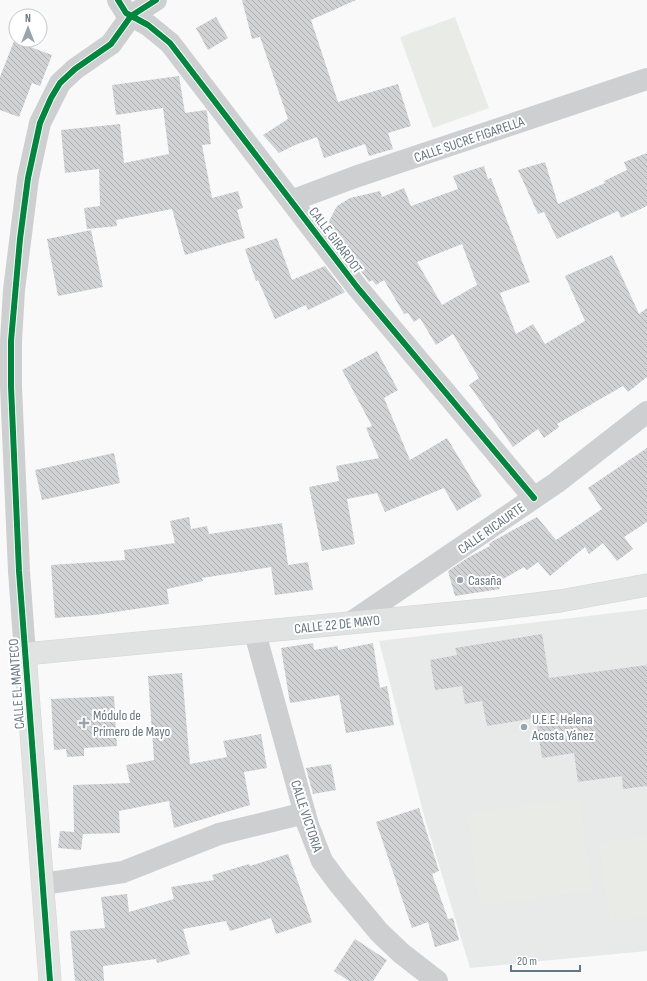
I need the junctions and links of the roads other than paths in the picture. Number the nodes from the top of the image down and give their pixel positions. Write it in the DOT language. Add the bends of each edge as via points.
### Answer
graph roads {
  1 [pos="156,0"];
  2 [pos="125,8"];
  3 [pos="647,78"];
  4 [pos="291,201"];
  5 [pos="647,412"];
  6 [pos="534,498"];
  7 [pos="647,585"];
  8 [pos="350,623"];
  9 [pos="255,633"];
  10 [pos="25,654"];
  11 [pos="305,813"];
  12 [pos="43,884"];
  13 [pos="50,981"];
  14 [pos="437,981"];
  1 -- 2 [label="street"];
  2 -- 4 [label="street, CALLE GIRARDOT" via="170,43"];
  2 -- 10 [label="street, CALLE EL MANTECO" via="111,44 60,82 40,123 28,178 14,290 11,386"];
  3 -- 4 [label="street, CALLE SUCRE FIGARELLA"];
  4 -- 6 [label="street, CALLE GIRARDOT" via="357,287"];
  5 -- 6 [label="street, CALLE RICAURTE"];
  6 -- 8 [label="street, CALLE RICAURTE"];
  7 -- 8 [label="street, CALLE 22 DE MAYO" via="560,601"];
  8 -- 9 [label="street, CALLE 22 DE MAYO"];
  9 -- 10 [label="street, CALLE 22 DE MAYO"];
  9 -- 11 [label="street, CALLE VICTORIA"];
  10 -- 12 [label="street, CALLE EL MANTECO"];
  11 -- 12 [label="street" via="218,834 123,872"];
  11 -- 14 [label="street, CALLE VICTORIA" via="322,861 339,884 379,932"];
  12 -- 13 [label="street, CALLE EL MANTECO"];
}
